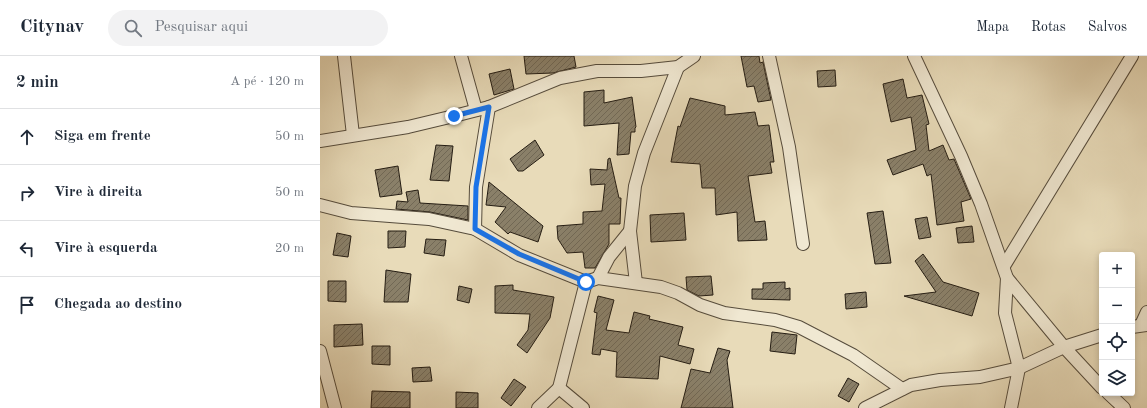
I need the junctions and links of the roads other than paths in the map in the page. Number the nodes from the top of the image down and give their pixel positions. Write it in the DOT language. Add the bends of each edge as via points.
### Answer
graph roads {
  1 [pos="344,56"];
  2 [pos="460,56"];
  3 [pos="694,56"];
  4 [pos="769,56"];
  5 [pos="914,56"];
  6 [pos="1132,56"];
  7 [pos="678,67"];
  8 [pos="489,107"];
  9 [pos="476,110"];
  10 [pos="353,135"];
  11 [pos="320,141"];
  12 [pos="320,205"];
  13 [pos="475,229"];
  14 [pos="630,231"];
  15 [pos="803,244"];
  16 [pos="1005,272"];
  17 [pos="598,278"];
  18 [pos="586,282"];
  19 [pos="636,284"];
  20 [pos="1147,312"];
  21 [pos="1140,326"];
  22 [pos="1099,336"];
  23 [pos="1064,347"];
  24 [pos="320,351"];
  25 [pos="1019,368"];
  26 [pos="1099,385"];
  27 [pos="559,388"];
  28 [pos="902,389"];
  29 [pos="1111,396"];
  30 [pos="335,408"];
  31 [pos="538,408"];
  32 [pos="583,408"];
  33 [pos="865,408"];
  34 [pos="1011,408"];
  35 [pos="1124,408"];
  1 -- 10 [label="street"];
  2 -- 9 [label="street"];
  3 -- 7 [label="street"];
  4 -- 15 [label="street" via="789,147"];
  5 -- 16 [label="street" via="961,156"];
  6 -- 16 [label="street"];
  7 -- 8 [label="street" via="641,71 597,71 560,78"];
  7 -- 14 [label="street" via="644,153 635,186"];
  8 -- 9 [label="street"];
  8 -- 13 [label="street" via="476,187"];
  9 -- 10 [label="street" via="408,127"];
  10 -- 11 [label="street"];
  12 -- 13 [label="street" via="351,212 429,219"];
  13 -- 18 [label="street" via="519,254"];
  14 -- 17 [label="street" via="609,257"];
  14 -- 19 [label="street"];
  16 -- 23 [label="street"];
  16 -- 25 [label="street" via="1005,313"];
  17 -- 18 [label="street"];
  17 -- 19 [label="street"];
  18 -- 27 [label="street"];
  19 -- 28 [label="street" via="661,287 724,313 799,326 853,355"];
  20 -- 21 [label="street"];
  22 -- 23 [label="street"];
  23 -- 25 [label="street"];
  23 -- 26 [label="street"];
  24 -- 30 [label="street"];
  25 -- 28 [label="street" via="980,377 911,385"];
  25 -- 34 [label="street"];
  27 -- 31 [label="street"];
  27 -- 32 [label="street"];
  28 -- 33 [label="street"];
  29 -- 35 [label="street"];
}
